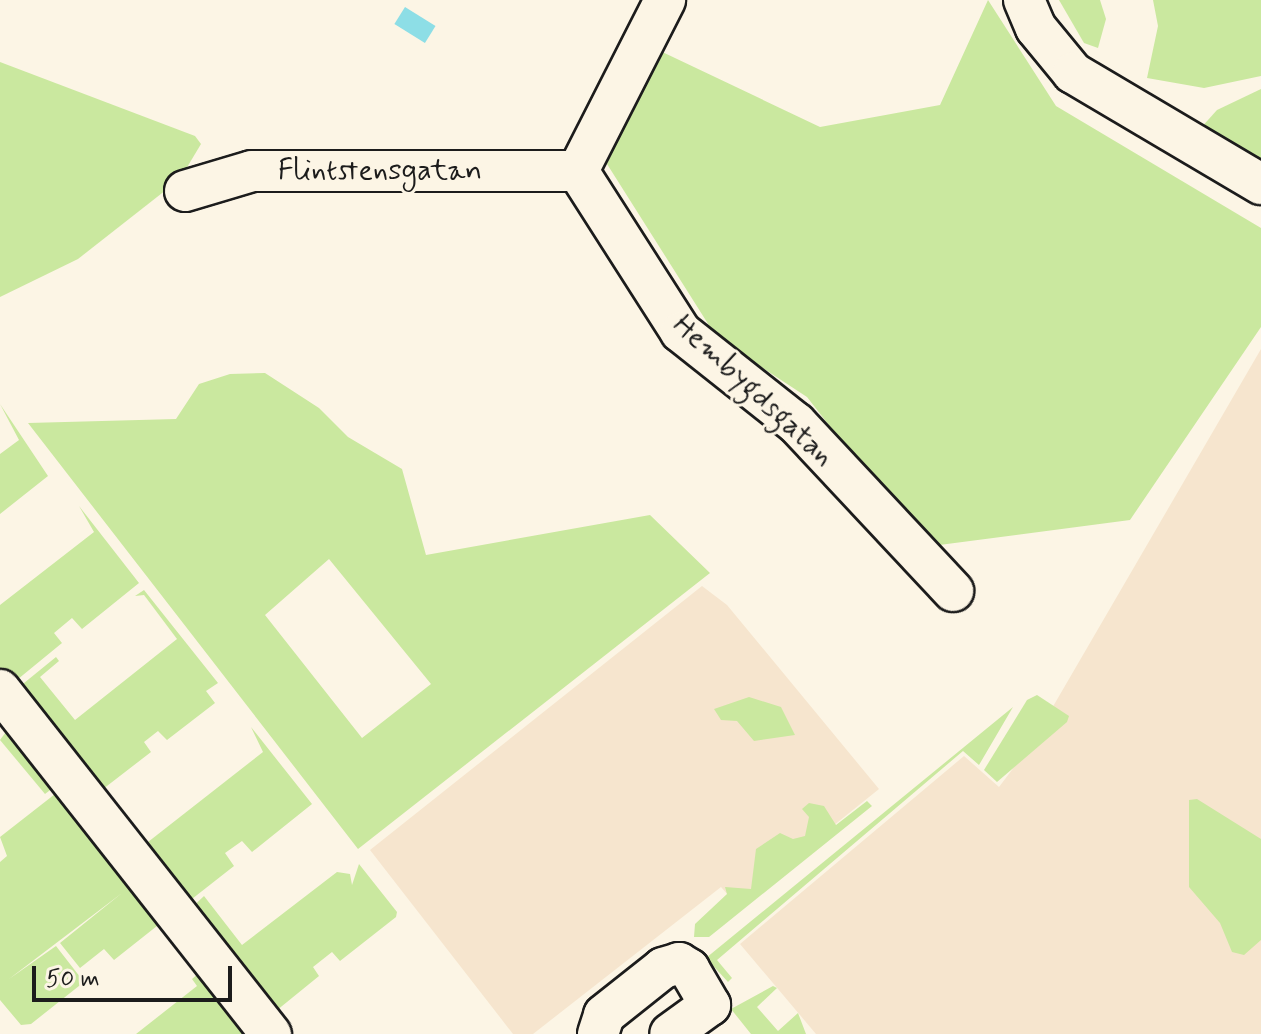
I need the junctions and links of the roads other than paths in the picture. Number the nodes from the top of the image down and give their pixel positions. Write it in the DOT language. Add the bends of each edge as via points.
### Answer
graph roads {
  1 [pos="665,0"];
  2 [pos="1024,0"];
  3 [pos="578,171"];
  4 [pos="1261,184"];
  5 [pos="185,191"];
  6 [pos="953,591"];
  7 [pos="0,690"];
  8 [pos="271,1034"];
  9 [pos="598,1034"];
  10 [pos="670,1034"];
  1 -- 3 [label="street"];
  2 -- 4 [label="street" via="1036,28 1073,73"];
  3 -- 5 [label="street, Flintstensgatan" via="252,171"];
  3 -- 6 [label="street, Hembygdsgatan" via="681,332 796,423"];
  7 -- 8 [label="street"];
  9 -- 10 [label="street" via="604,1015 672,964 689,969 710,1005"];
}
